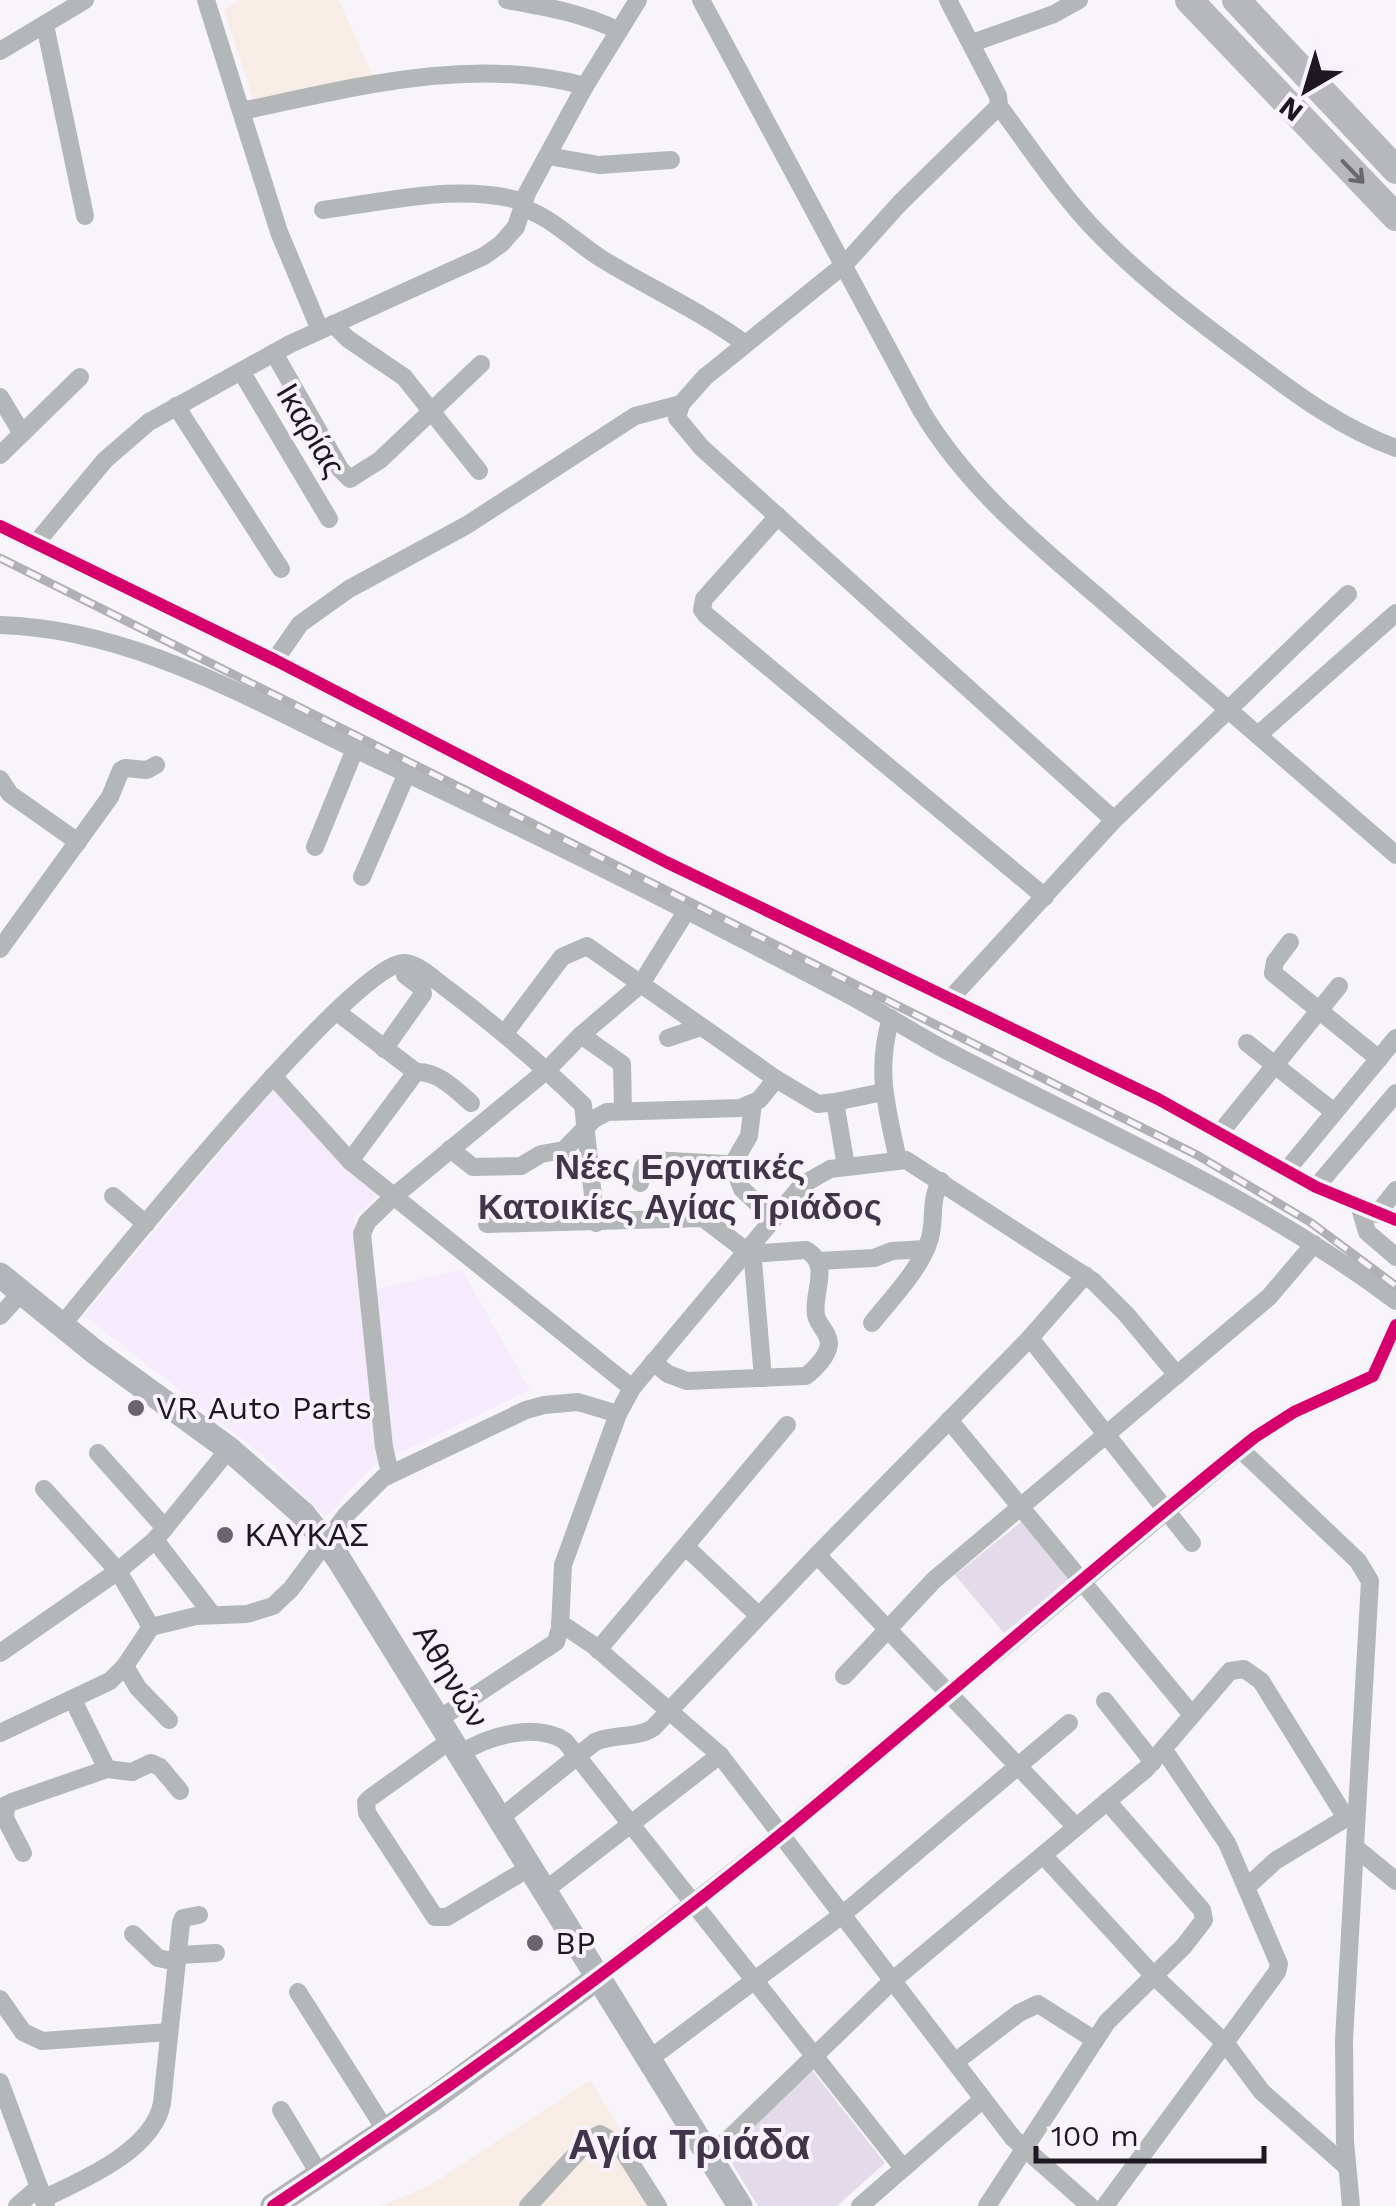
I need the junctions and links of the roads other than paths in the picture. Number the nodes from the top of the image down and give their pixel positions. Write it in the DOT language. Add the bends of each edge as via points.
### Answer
graph roads {
  1 [pos="85,0"];
  2 [pos="206,0"];
  3 [pos="508,0"];
  4 [pos="638,0"];
  5 [pos="701,0"];
  6 [pos="948,0"];
  7 [pos="1078,0"];
  8 [pos="1189,0"];
  9 [pos="1236,0"];
  10 [pos="45,25"];
  11 [pos="619,31"];
  12 [pos="972,43"];
  13 [pos="0,51"];
  14 [pos="584,86"];
  15 [pos="999,106"];
  16 [pos="242,111"];
  17 [pos="548,156"];
  18 [pos="671,160"];
  19 [pos="1396,170"];
  20 [pos="524,205"];
  21 [pos="322,210"];
  22 [pos="86,216"];
  23 [pos="1396,217"];
  24 [pos="845,264"];
  25 [pos="327,327"];
  26 [pos="744,344"];
  27 [pos="274,353"];
  28 [pos="481,364"];
  29 [pos="241,371"];
  30 [pos="80,377"];
  31 [pos="0,397"];
  32 [pos="681,404"];
  33 [pos="176,406"];
  34 [pos="432,412"];
  35 [pos="11,435"];
  36 [pos="1396,448"];
  37 [pos="0,455"];
  38 [pos="480,470"];
  39 [pos="778,516"];
  40 [pos="329,519"];
  41 [pos="0,526"];
  42 [pos="36,543"];
  43 [pos="281,569"];
  44 [pos="1348,594"];
  45 [pos="1396,613"];
  46 [pos="0,625"];
  47 [pos="275,660"];
  48 [pos="1229,710"];
  49 [pos="1258,735"];
  50 [pos="356,749"];
  51 [pos="156,765"];
  52 [pos="407,772"];
  53 [pos="0,779"];
  54 [pos="1114,820"];
  55 [pos="78,842"];
  56 [pos="314,847"];
  57 [pos="1396,856"];
  58 [pos="362,877"];
  59 [pos="1044,897"];
  60 [pos="687,910"];
  61 [pos="1290,942"];
  62 [pos="0,950"];
  63 [pos="404,975"];
  64 [pos="641,984"];
  65 [pos="1339,986"];
  66 [pos="951,998"];
  67 [pos="1319,1011"];
  68 [pos="337,1012"];
  69 [pos="891,1018"];
  70 [pos="701,1028"];
  71 [pos="505,1033"];
  72 [pos="581,1035"];
  73 [pos="668,1038"];
  74 [pos="1396,1038"];
  75 [pos="1247,1043"];
  76 [pos="384,1048"];
  77 [pos="1379,1059"];
  78 [pos="1275,1065"];
  79 [pos="547,1070"];
  80 [pos="416,1072"];
  81 [pos="273,1076"];
  82 [pos="776,1079"];
  83 [pos="883,1092"];
  84 [pos="1396,1092"];
  85 [pos="835,1102"];
  86 [pos="471,1103"];
  87 [pos="753,1103"];
  88 [pos="622,1110"];
  89 [pos="1334,1112"];
  90 [pos="587,1127"];
  91 [pos="1220,1133"];
  92 [pos="450,1150"];
  93 [pos="898,1160"];
  94 [pos="350,1161"];
  95 [pos="846,1166"];
  96 [pos="732,1167"];
  97 [pos="1286,1170"];
  98 [pos="941,1181"];
  99 [pos="640,1182"];
  100 [pos="1316,1187"];
  101 [pos="1396,1190"];
  102 [pos="113,1196"];
  103 [pos="394,1197"];
  104 [pos="1368,1211"];
  105 [pos="773,1218"];
  106 [pos="1396,1220"];
  107 [pos="596,1223"];
  108 [pos="146,1224"];
  109 [pos="487,1224"];
  110 [pos="1314,1244"];
  111 [pos="926,1248"];
  112 [pos="748,1252"];
  113 [pos="1396,1258"];
  114 [pos="818,1261"];
  115 [pos="0,1275"];
  116 [pos="1085,1276"];
  117 [pos="21,1293"];
  118 [pos="1396,1301"];
  119 [pos="0,1316"];
  120 [pos="872,1323"];
  121 [pos="62,1325"];
  122 [pos="1396,1326"];
  123 [pos="1030,1338"];
  124 [pos="652,1362"];
  125 [pos="1177,1375"];
  126 [pos="762,1378"];
  127 [pos="632,1388"];
  128 [pos="618,1414"];
  129 [pos="948,1420"];
  130 [pos="787,1425"];
  131 [pos="1106,1435"];
  132 [pos="1240,1448"];
  133 [pos="229,1449"];
  134 [pos="98,1454"];
  135 [pos="390,1473"];
  136 [pos="44,1489"];
  137 [pos="1021,1508"];
  138 [pos="1166,1512"];
  139 [pos="160,1534"];
  140 [pos="1192,1542"];
  141 [pos="686,1546"];
  142 [pos="817,1554"];
  143 [pos="118,1571"];
  144 [pos="1082,1582"];
  145 [pos="212,1614"];
  146 [pos="758,1615"];
  147 [pos="560,1623"];
  148 [pos="151,1627"];
  149 [pos="891,1629"];
  150 [pos="598,1650"];
  151 [pos="0,1653"];
  152 [pos="125,1666"];
  153 [pos="844,1676"];
  154 [pos="951,1692"];
  155 [pos="72,1700"];
  156 [pos="1105,1701"];
  157 [pos="669,1712"];
  158 [pos="1192,1714"];
  159 [pos="169,1720"];
  160 [pos="1069,1723"];
  161 [pos="0,1732"];
  162 [pos="450,1738"];
  163 [pos="720,1755"];
  164 [pos="578,1756"];
  165 [pos="1158,1756"];
  166 [pos="1020,1766"];
  167 [pos="107,1769"];
  168 [pos="180,1791"];
  169 [pos="1107,1802"];
  170 [pos="2,1810"];
  171 [pos="1351,1817"];
  172 [pos="499,1818"];
  173 [pos="630,1826"];
  174 [pos="1076,1827"];
  175 [pos="782,1834"];
  176 [pos="1356,1848"];
  177 [pos="24,1853"];
  178 [pos="1043,1856"];
  179 [pos="529,1868"];
  180 [pos="1396,1881"];
  181 [pos="1248,1886"];
  182 [pos="543,1892"];
  183 [pos="692,1904"];
  184 [pos="200,1915"];
  185 [pos="842,1915"];
  186 [pos="133,1934"];
  187 [pos="216,1953"];
  188 [pos="177,1958"];
  189 [pos="1153,1975"];
  190 [pos="597,1978"];
  191 [pos="892,1981"];
  192 [pos="753,1982"];
  193 [pos="298,1992"];
  194 [pos="0,1998"];
  195 [pos="169,2032"];
  196 [pos="1094,2040"];
  197 [pos="1226,2044"];
  198 [pos="813,2056"];
  199 [pos="648,2060"];
  200 [pos="955,2062"];
  201 [pos="0,2082"];
  202 [pos="983,2099"];
  203 [pos="5,2110"];
  204 [pos="280,2110"];
  205 [pos="386,2131"];
  206 [pos="1024,2150"];
  207 [pos="710,2157"];
  208 [pos="1346,2167"];
  209 [pos="904,2168"];
  210 [pos="320,2174"];
  211 [pos="42,2197"];
  212 [pos="17,2206"];
  213 [pos="272,2206"];
  214 [pos="528,2206"];
  215 [pos="658,2206"];
  216 [pos="740,2206"];
  217 [pos="860,2206"];
  218 [pos="987,2206"];
  219 [pos="1090,2206"];
  220 [pos="1105,2206"];
  221 [pos="1350,2206"];
  1 -- 10 [label="street"];
  2 -- 16 [label="street"];
  3 -- 11 [label="street" via="594,18"];
  4 -- 11 [label="street"];
  5 -- 24 [label="street"];
  6 -- 12 [label="street"];
  7 -- 12 [label="street"];
  8 -- 23 [label="main road, one-way"];
  9 -- 19 [label="main road"];
  10 -- 13 [label="street"];
  10 -- 22 [label="street"];
  11 -- 14 [label="street"];
  12 -- 15 [label="street"];
  14 -- 16 [label="street" via="549,77 426,77"];
  14 -- 17 [label="street"];
  15 -- 24 [label="street"];
  15 -- 36 [label="street" via="1064,195 1158,290 1295,393"];
  16 -- 25 [label="street" via="288,259"];
  17 -- 18 [label="street" via="599,164"];
  17 -- 20 [label="street"];
  20 -- 21 [label="street" via="500,195 448,195"];
  20 -- 25 [label="street" via="511,235 484,256"];
  20 -- 26 [label="street"];
  24 -- 26 [label="street"];
  24 -- 48 [label="street" via="921,410 980,491"];
  25 -- 27 [label="street"];
  25 -- 34 [label="street" via="400,373"];
  26 -- 32 [label="street"];
  27 -- 29 [label="street"];
  27 -- 34 [label="street" via="350,479"];
  28 -- 34 [label="street"];
  29 -- 33 [label="street"];
  29 -- 40 [label="street, Ικαρίας"];
  30 -- 35 [label="street"];
  31 -- 35 [label="street"];
  32 -- 39 [label="street" via="677,418 683,429"];
  32 -- 47 [label="street" via="635,416 467,525 348,589 300,624"];
  33 -- 42 [label="street" via="116,448"];
  33 -- 43 [label="street"];
  34 -- 38 [label="street"];
  35 -- 37 [label="street"];
  39 -- 54 [label="street"];
  39 -- 59 [label="street" via="704,599 702,610"];
  41 -- 42 [label="street"];
  42 -- 47 [label="street"];
  44 -- 48 [label="street"];
  45 -- 49 [label="street"];
  46 -- 50 [label="street" via="164,658"];
  47 -- 66 [label="street"];
  48 -- 49 [label="street"];
  48 -- 54 [label="street"];
  49 -- 57 [label="street"];
  50 -- 52 [label="street"];
  50 -- 56 [label="street"];
  51 -- 55 [label="street" via="121,770"];
  52 -- 58 [label="street"];
  52 -- 60 [label="street"];
  53 -- 55 [label="street"];
  54 -- 59 [label="street"];
  55 -- 62 [label="street"];
  59 -- 66 [label="street"];
  60 -- 64 [label="street"];
  60 -- 69 [label="street"];
  61 -- 67 [label="street" via="1273,973"];
  63 -- 76 [label="street" via="424,994"];
  64 -- 70 [label="street"];
  64 -- 71 [label="street" via="595,949 577,948 558,960"];
  64 -- 72 [label="street"];
  65 -- 67 [label="street"];
  66 -- 91 [label="street"];
  67 -- 77 [label="street"];
  67 -- 78 [label="street"];
  68 -- 71 [label="street" via="372,978 406,963"];
  68 -- 76 [label="street"];
  68 -- 81 [label="street"];
  69 -- 83 [label="street"];
  69 -- 110 [label="street" via="1214,1184"];
  70 -- 73 [label="street"];
  70 -- 82 [label="street"];
  71 -- 79 [label="street"];
  72 -- 79 [label="street"];
  72 -- 88 [label="street" via="622,1064"];
  74 -- 77 [label="street"];
  75 -- 78 [label="street"];
  76 -- 80 [label="street"];
  77 -- 89 [label="street"];
  78 -- 89 [label="street"];
  78 -- 91 [label="street"];
  79 -- 90 [label="street" via="583,1105"];
  79 -- 92 [label="street"];
  80 -- 86 [label="street" via="446,1081"];
  80 -- 94 [label="street"];
  81 -- 94 [label="street"];
  81 -- 108 [label="street"];
  82 -- 85 [label="street" via="818,1104"];
  82 -- 87 [label="street"];
  83 -- 85 [label="street"];
  83 -- 93 [label="street"];
  84 -- 100 [label="street"];
  85 -- 95 [label="street"];
  87 -- 88 [label="street"];
  87 -- 96 [label="street" via="750,1136"];
  88 -- 90 [label="street" via="600,1114"];
  89 -- 97 [label="street"];
  90 -- 92 [label="street" via="564,1150 521,1166 473,1168"];
  90 -- 107 [label="street"];
  91 -- 97 [label="street"];
  92 -- 103 [label="street"];
  93 -- 95 [label="street"];
  93 -- 98 [label="street" via="912,1161"];
  94 -- 103 [label="street"];
  95 -- 105 [label="street" via="802,1185"];
  96 -- 99 [label="street" via="652,1160"];
  96 -- 105 [label="street" via="742,1190"];
  97 -- 100 [label="street"];
  98 -- 111 [label="street"];
  98 -- 116 [label="street"];
  100 -- 104 [label="street"];
  101 -- 104 [label="street"];
  102 -- 108 [label="street"];
  103 -- 127 [label="street"];
  103 -- 135 [label="street" via="362,1234"];
  104 -- 106 [label="street"];
  104 -- 113 [label="street" via="1367,1232"];
  105 -- 112 [label="street"];
  107 -- 109 [label="street"];
  107 -- 112 [label="street" via="703,1218"];
  108 -- 121 [label="street"];
  110 -- 118 [label="street"];
  110 -- 125 [label="street" via="1269,1297"];
  111 -- 114 [label="street"];
  111 -- 120 [label="street"];
  112 -- 114 [label="street" via="806,1250"];
  112 -- 124 [label="street"];
  112 -- 126 [label="street" via="756,1277"];
  114 -- 126 [label="street" via="816,1320 828,1337 828,1351 806,1376"];
  115 -- 117 [label="main road, Αθηνών"];
  116 -- 123 [label="street"];
  116 -- 125 [label="street"];
  117 -- 119 [label="street"];
  117 -- 121 [label="main road, Αθηνών"];
  121 -- 133 [label="main road, Αθηνών"];
  122 -- 132 [label="street" via="1372,1376 1294,1412"];
  123 -- 129 [label="street"];
  123 -- 131 [label="street"];
  124 -- 126 [label="street" via="687,1381"];
  124 -- 127 [label="street"];
  125 -- 131 [label="street"];
  127 -- 128 [label="street"];
  128 -- 135 [label="street" via="578,1402 544,1405"];
  128 -- 147 [label="street" via="564,1565"];
  129 -- 137 [label="street"];
  129 -- 142 [label="street"];
  130 -- 141 [label="street"];
  131 -- 137 [label="street"];
  131 -- 138 [label="street"];
  132 -- 138 [label="street"];
  132 -- 171 [label="street" via="1368,1575 1372,1598"];
  133 -- 139 [label="street"];
  133 -- 162 [label="main road, Αθηνών, bridge" via="303,1514 338,1558"];
  134 -- 139 [label="street"];
  135 -- 145 [label="street" via="336,1527 283,1598 253,1613"];
  136 -- 143 [label="street"];
  137 -- 144 [label="street"];
  137 -- 149 [label="street" via="934,1580"];
  138 -- 140 [label="street"];
  138 -- 144 [label="street"];
  139 -- 143 [label="street"];
  139 -- 145 [label="street"];
  141 -- 146 [label="street"];
  141 -- 150 [label="street"];
  142 -- 146 [label="street"];
  142 -- 149 [label="street"];
  143 -- 148 [label="street"];
  143 -- 151 [label="street"];
  144 -- 154 [label="street"];
  144 -- 158 [label="street"];
  145 -- 148 [label="street"];
  146 -- 157 [label="street"];
  147 -- 150 [label="street"];
  147 -- 162 [label="street" via="557,1640"];
  148 -- 152 [label="street"];
  149 -- 153 [label="street"];
  149 -- 154 [label="street"];
  150 -- 157 [label="street"];
  152 -- 155 [label="street"];
  152 -- 159 [label="street"];
  154 -- 166 [label="street"];
  154 -- 175 [label="street"];
  155 -- 161 [label="street"];
  155 -- 167 [label="street"];
  156 -- 165 [label="street"];
  157 -- 163 [label="street"];
  157 -- 164 [label="street" via="646,1733 606,1737"];
  158 -- 165 [label="street"];
  158 -- 171 [label="street" via="1230,1671 1254,1674"];
  160 -- 166 [label="street"];
  162 -- 164 [label="street" via="480,1743 534,1732 560,1737"];
  162 -- 172 [label="main road, Αθηνών"];
  162 -- 179 [label="street" via="370,1798 367,1814 435,1917 446,1917"];
  163 -- 173 [label="street"];
  163 -- 175 [label="street"];
  164 -- 172 [label="street"];
  164 -- 173 [label="street"];
  165 -- 169 [label="street"];
  165 -- 181 [label="street" via="1227,1842"];
  166 -- 174 [label="street"];
  166 -- 185 [label="street"];
  167 -- 168 [label="street" via="156,1764"];
  167 -- 170 [label="street"];
  169 -- 174 [label="street"];
  169 -- 189 [label="street" via="1204,1915"];
  170 -- 177 [label="street"];
  171 -- 176 [label="street"];
  171 -- 181 [label="street" via="1275,1860"];
  172 -- 179 [label="main road, Αθηνών"];
  173 -- 182 [label="street"];
  173 -- 183 [label="street"];
  174 -- 178 [label="street"];
  175 -- 183 [label="street"];
  175 -- 185 [label="street"];
  176 -- 180 [label="street"];
  176 -- 208 [label="street" via="1344,2040"];
  178 -- 189 [label="street"];
  178 -- 191 [label="street"];
  179 -- 182 [label="main road, Αθηνών"];
  181 -- 197 [label="street" via="1278,1972"];
  182 -- 190 [label="main road, Αθηνών"];
  183 -- 190 [label="street"];
  183 -- 192 [label="street"];
  184 -- 188 [label="street" via="182,1920"];
  185 -- 191 [label="street"];
  185 -- 192 [label="street"];
  186 -- 188 [label="street" via="158,1958"];
  187 -- 188 [label="street"];
  188 -- 195 [label="street"];
  189 -- 196 [label="street"];
  189 -- 197 [label="street"];
  190 -- 199 [label="main road, Αθηνών"];
  190 -- 205 [label="main road"];
  191 -- 198 [label="street"];
  191 -- 200 [label="street"];
  192 -- 198 [label="street"];
  192 -- 199 [label="street"];
  193 -- 205 [label="street"];
  194 -- 195 [label="street" via="23,2032 42,2041"];
  195 -- 211 [label="street" via="162,2104 151,2129 104,2169"];
  196 -- 200 [label="street" via="1036,2004"];
  196 -- 206 [label="street"];
  197 -- 208 [label="street" via="1262,2092"];
  197 -- 220 [label="street"];
  198 -- 207 [label="street"];
  198 -- 209 [label="street"];
  199 -- 207 [label="main road, Αθηνών"];
  200 -- 202 [label="street"];
  201 -- 203 [label="street"];
  202 -- 206 [label="street"];
  202 -- 209 [label="street"];
  203 -- 211 [label="street"];
  204 -- 210 [label="street"];
  205 -- 210 [label="main road"];
  206 -- 218 [label="street"];
  206 -- 219 [label="street"];
  207 -- 216 [label="main road, Αθηνών"];
  208 -- 221 [label="street"];
  209 -- 217 [label="street"];
  210 -- 213 [label="main road"];
  211 -- 212 [label="street"];
  214 -- 215 [label="street" via="590,2139 603,2134 625,2154"];
}
